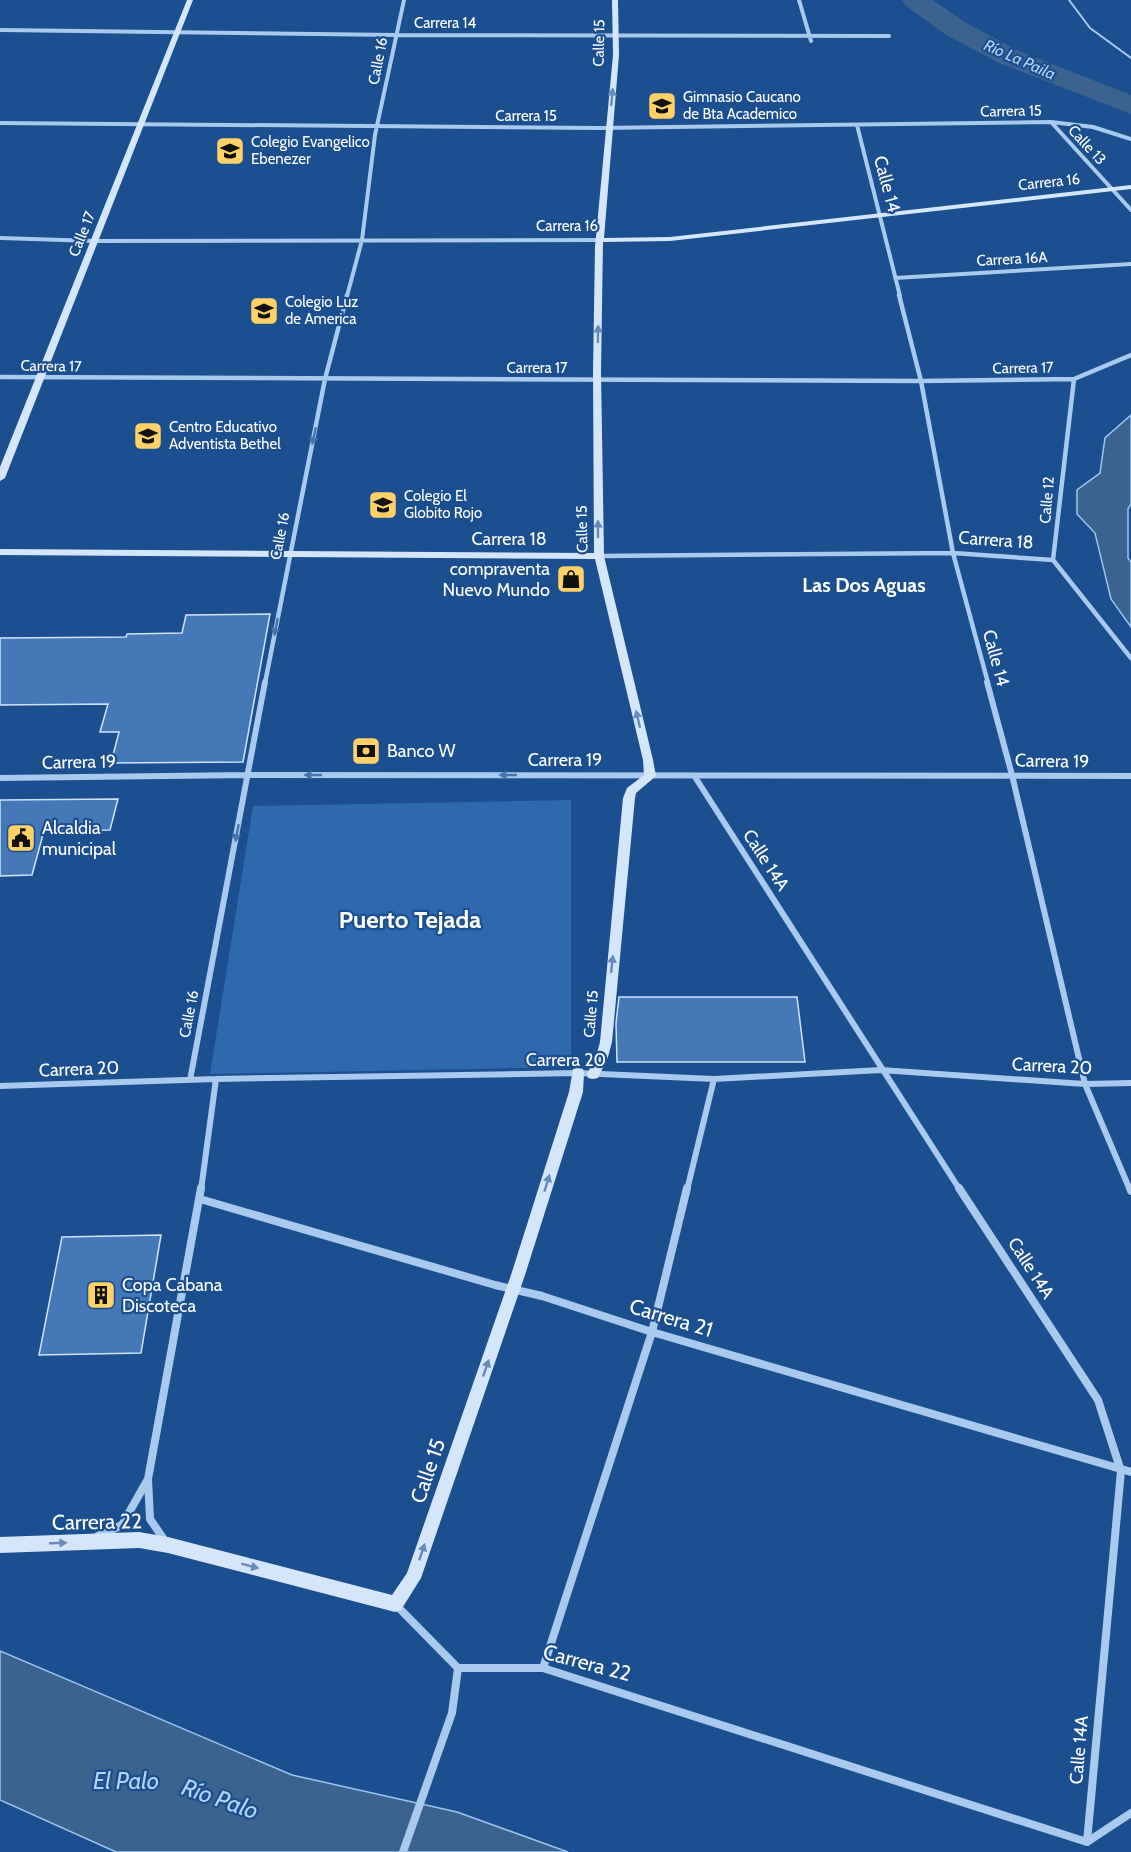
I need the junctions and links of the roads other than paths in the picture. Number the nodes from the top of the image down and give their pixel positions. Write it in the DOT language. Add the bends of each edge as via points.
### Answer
graph roads {
  1 [pos="190,0"];
  2 [pos="404,0"];
  3 [pos="615,0"];
  4 [pos="799,0"];
  5 [pos="1069,0"];
  6 [pos="0,30"];
  7 [pos="177,32"];
  8 [pos="396,35"];
  9 [pos="615,35"];
  10 [pos="889,36"];
  11 [pos="810,39"];
  12 [pos="1131,58"];
  13 [pos="1051,122"];
  14 [pos="0,123"];
  15 [pos="141,124"];
  16 [pos="857,124"];
  17 [pos="377,126"];
  18 [pos="610,128"];
  19 [pos="1131,139"];
  20 [pos="1131,187"];
  21 [pos="1110,189"];
  22 [pos="1131,210"];
  23 [pos="880,215"];
  24 [pos="0,238"];
  25 [pos="362,240"];
  26 [pos="600,240"];
  27 [pos="94,241"];
  28 [pos="1131,264"];
  29 [pos="895,278"];
  30 [pos="1131,355"];
  31 [pos="0,377"];
  32 [pos="40,378"];
  33 [pos="325,379"];
  34 [pos="1074,379"];
  35 [pos="597,380"];
  36 [pos="921,381"];
  37 [pos="0,478"];
  38 [pos="0,552"];
  39 [pos="953,553"];
  40 [pos="290,555"];
  41 [pos="598,556"];
  42 [pos="1053,560"];
  43 [pos="1131,658"];
  44 [pos="247,775"];
  45 [pos="1012,775"];
  46 [pos="650,776"];
  47 [pos="694,777"];
  48 [pos="1131,777"];
  49 [pos="0,778"];
  50 [pos="881,1071"];
  51 [pos="578,1073"];
  52 [pos="593,1074"];
  53 [pos="714,1078"];
  54 [pos="216,1079"];
  55 [pos="190,1080"];
  56 [pos="1131,1083"];
  57 [pos="1085,1084"];
  58 [pos="0,1086"];
  59 [pos="1131,1191"];
  60 [pos="200,1199"];
  61 [pos="513,1289"];
  62 [pos="652,1332"];
  63 [pos="1126,1471"];
  64 [pos="148,1479"];
  65 [pos="86,1542"];
  66 [pos="0,1545"];
  67 [pos="168,1545"];
  68 [pos="396,1604"];
  69 [pos="458,1668"];
  70 [pos="543,1668"];
  71 [pos="1131,1813"];
  72 [pos="1087,1842"];
  73 [pos="403,1852"];
  1 -- 7 [label="street, Calle 17"];
  2 -- 8 [label="street, Calle 16"];
  3 -- 9 [label="street, Calle 15"];
  4 -- 11 [label="street"];
  5 -- 12 [label="lane" via="1090,28"];
  6 -- 7 [label="street, Carrera 14"];
  7 -- 8 [label="street, Carrera 14"];
  7 -- 15 [label="street, Calle 17"];
  8 -- 9 [label="street, Carrera 14"];
  8 -- 17 [label="street, Calle 16"];
  9 -- 11 [label="street, Carrera 14"];
  18 -- 9 [label="street, Calle 15, one-way"];
  10 -- 11 [label="street, Carrera 14"];
  13 -- 16 [label="street, Carrera 15"];
  13 -- 19 [label="street, Carrera 15"];
  13 -- 21 [label="street, Calle 13"];
  14 -- 15 [label="street, Carrera 15"];
  15 -- 17 [label="street, Carrera 15"];
  15 -- 27 [label="street, Calle 17"];
  16 -- 18 [label="street, Carrera 15"];
  16 -- 23 [label="street, Calle 14"];
  17 -- 18 [label="street, Carrera 15"];
  17 -- 25 [label="street, Calle 16"];
  18 -- 26 [label="street, Calle 15"];
  20 -- 21 [label="street, Carrera 16"];
  21 -- 22 [label="street, Calle 13"];
  21 -- 23 [label="street, Carrera 16"];
  23 -- 26 [label="street, Carrera 16" via="670,239"];
  23 -- 29 [label="street, Calle 14"];
  24 -- 27 [label="street, Carrera 16"];
  25 -- 26 [label="street, Carrera 16"];
  25 -- 27 [label="street, Carrera 16"];
  25 -- 33 [label="street, Calle 16"];
  35 -- 26 [label="street, Calle 15, one-way"];
  27 -- 32 [label="street, Calle 17"];
  28 -- 29 [label="street, Carrera 16A"];
  29 -- 36 [label="street, Calle 14"];
  30 -- 34 [label="street"];
  31 -- 32 [label="street, Carrera 17"];
  32 -- 33 [label="street, Carrera 17"];
  32 -- 37 [label="street, Calle 17"];
  33 -- 35 [label="street, Carrera 17"];
  33 -- 40 [label="street, Calle 16, one-way"];
  34 -- 36 [label="street, Carrera 17"];
  34 -- 42 [label="street, Calle 12"];
  35 -- 36 [label="street, Carrera 17"];
  41 -- 35 [label="street, Calle 15, one-way"];
  36 -- 39 [label="street, Calle 14"];
  38 -- 40 [label="street, Carrera 18"];
  39 -- 41 [label="street, Carrera 18"];
  39 -- 42 [label="street, Carrera 18"];
  39 -- 45 [label="street, Calle 14"];
  40 -- 41 [label="street, Carrera 18"];
  40 -- 44 [label="street, Calle 16, one-way"];
  46 -- 41 [label="street, Calle 15, one-way"];
  42 -- 43 [label="street"];
  46 -- 44 [label="street, Carrera 19, one-way"];
  44 -- 49 [label="street, Carrera 19"];
  44 -- 55 [label="street, Calle 16, one-way"];
  45 -- 47 [label="street, Carrera 19"];
  45 -- 48 [label="street, Carrera 19"];
  45 -- 57 [label="street, Calle 14"];
  46 -- 47 [label="street, Carrera 19"];
  52 -- 46 [label="street, Calle 15, one-way" via="606,1042 629,798 631,791"];
  47 -- 50 [label="street, Calle 14A"];
  50 -- 53 [label="street, Carrera 20"];
  50 -- 57 [label="street, Carrera 20"];
  50 -- 63 [label="street, Calle 14A" via="1098,1400"];
  51 -- 52 [label="street, Carrera 20"];
  51 -- 54 [label="street, Carrera 20"];
  61 -- 51 [label="street, Calle 15, one-way" via="576,1092"];
  52 -- 53 [label="street, Carrera 20"];
  53 -- 62 [label="street"];
  54 -- 55 [label="street, Carrera 20"];
  54 -- 60 [label="street"];
  55 -- 58 [label="street, Carrera 20"];
  56 -- 57 [label="street, Carrera 20"];
  57 -- 59 [label="street, Calle 14"];
  60 -- 61 [label="street, Carrera 21"];
  60 -- 64 [label="street"];
  61 -- 62 [label="street, Carrera 21"];
  68 -- 61 [label="street, Calle 15, one-way" via="413,1578"];
  62 -- 63 [label="street, Carrera 21"];
  62 -- 70 [label="street"];
  63 -- 72 [label="street, Calle 14A"];
  64 -- 65 [label="street" via="122,1525"];
  64 -- 67 [label="street" via="148,1516 152,1528"];
  66 -- 65 [label="street, Carrera 22, one-way"];
  65 -- 67 [label="street, Carrera 22" via="139,1540"];
  67 -- 68 [label="street, Carrera 22, one-way"];
  68 -- 69 [label="street"];
  69 -- 70 [label="street, Carrera 22"];
  69 -- 73 [label="street" via="452,1713"];
  70 -- 72 [label="street, Carrera 22"];
  71 -- 72 [label="street"];
}
